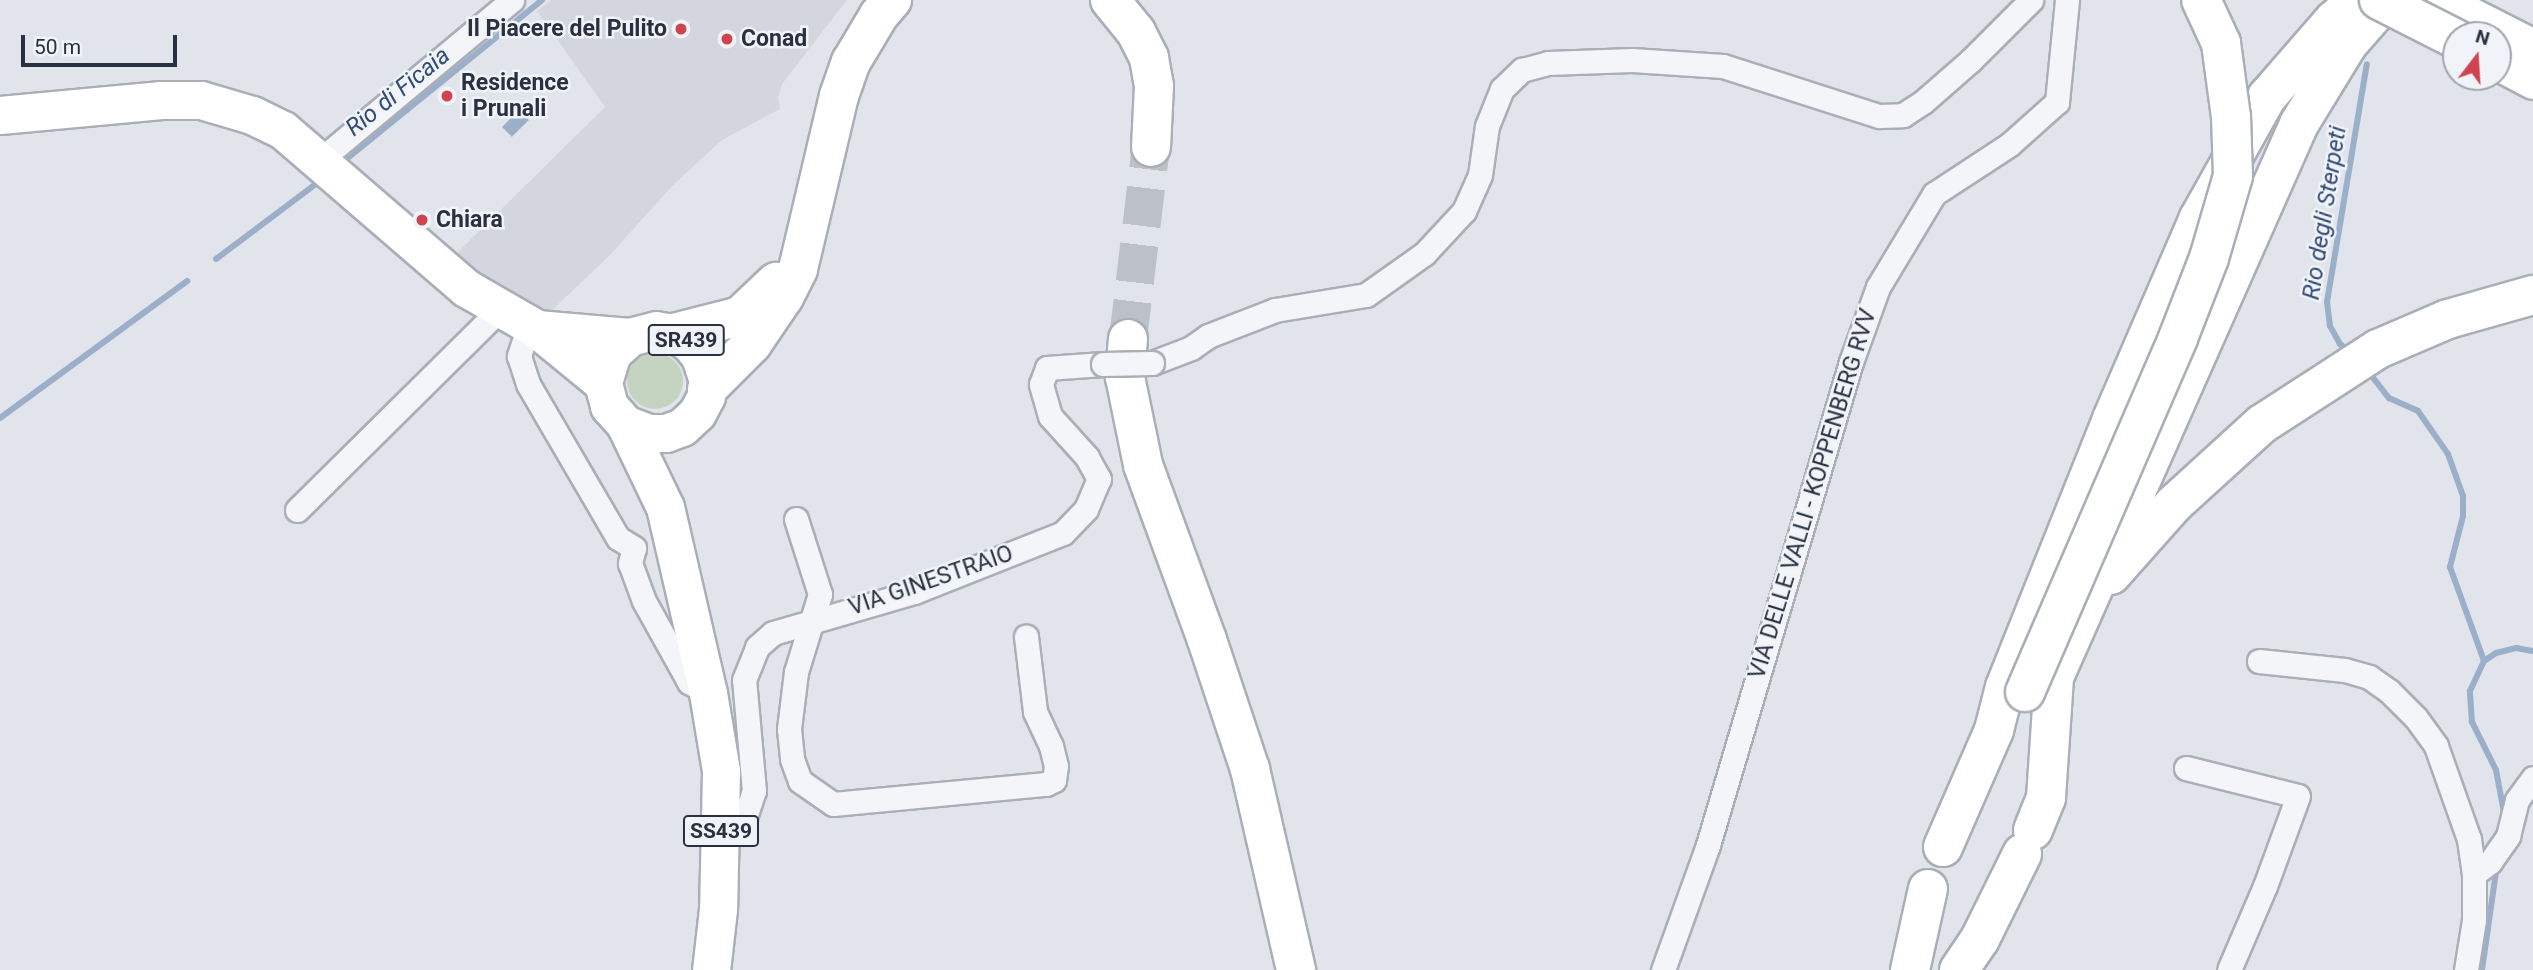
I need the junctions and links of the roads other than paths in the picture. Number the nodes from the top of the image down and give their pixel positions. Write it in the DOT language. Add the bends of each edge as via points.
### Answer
graph roads {
  1 [pos="512,0"];
  2 [pos="892,0"];
  3 [pos="1110,0"];
  4 [pos="2031,0"];
  5 [pos="2067,0"];
  6 [pos="2201,0"];
  7 [pos="2358,0"];
  8 [pos="2379,0"];
  9 [pos="2387,0"];
  10 [pos="2437,0"];
  11 [pos="2442,21"];
  12 [pos="2458,21"];
  13 [pos="2512,37"];
  14 [pos="2533,41"];
  15 [pos="2512,43"];
  16 [pos="2533,50"];
  17 [pos="2512,69"];
  18 [pos="2533,80"];
  19 [pos="0,115"];
  20 [pos="1151,147"];
  21 [pos="320,160"];
  22 [pos="804,239"];
  23 [pos="2533,295"];
  24 [pos="522,321"];
  25 [pos="674,333"];
  26 [pos="630,337"];
  27 [pos="1128,355"];
  28 [pos="604,383"];
  29 [pos="707,390"];
  30 [pos="689,422"];
  31 [pos="625,424"];
  32 [pos="298,510"];
  33 [pos="796,519"];
  34 [pos="669,520"];
  35 [pos="2123,544"];
  36 [pos="634,548"];
  37 [pos="813,620"];
  38 [pos="1026,636"];
  39 [pos="2259,661"];
  40 [pos="708,693"];
  41 [pos="1994,730"];
  42 [pos="2186,768"];
  43 [pos="2533,778"];
  44 [pos="720,834"];
  45 [pos="1943,847"];
  46 [pos="2474,874"];
  47 [pos="1928,889"];
  48 [pos="711,970"];
  49 [pos="1296,970"];
  50 [pos="1663,970"];
  51 [pos="1910,970"];
  52 [pos="1959,970"];
  53 [pos="2229,970"];
  54 [pos="2466,970"];
  1 -- 21 [label="street"];
  2 -- 22 [label="highway" via="851,62"];
  3 -- 20 [label="highway" via="1136,32 1149,58 1154,86"];
  4 -- 27 [label="street" via="1933,94 1903,115 1879,116 1723,66 1632,60 1548,63 1522,70 1502,89 1487,126 1480,175 1464,211 1424,254 1366,295 1275,310 1208,336 1191,348"];
  5 -- 50 [label="street, VIA DELLE VALLI - KOPPENBERG RVV" via="2057,102 2010,144 1934,194 1878,287 1851,362 1708,845"];
  6 -- 41 [label="highway, bridge" via="2221,43 2233,176 2209,258 2178,338 2025,692"];
  7 -- 41 [label="highway" via="2334,20 2267,97 2199,218 2005,687"];
  8 -- 11 [label="highway, bridge"];
  9 -- 35 [label="highway" via="2347,44 2299,124"];
  10 -- 12 [label="highway"];
  13 -- 14 [label="highway"];
  15 -- 16 [label="highway"];
  17 -- 18 [label="highway"];
  19 -- 21 [label="main road" via="123,102 201,100 265,121"];
  21 -- 24 [label="main road" via="466,288"];
  22 -- 25 [label="highway" via="774,284 740,317"];
  22 -- 29 [label="highway" via="784,297 752,344"];
  23 -- 35 [label="highway" via="2448,319 2378,349 2262,424"];
  24 -- 26 [label="main road, SR439"];
  24 -- 28 [label="main road"];
  24 -- 32 [label="street"];
  24 -- 36 [label="street" via="519,356 525,377 618,538"];
  25 -- 26 [label="main road, SR439" via="647,331"];
  25 -- 29 [label="main road, SR439" via="700,356 707,372"];
  26 -- 28 [label="main road, SR439" via="612,353"];
  27 -- 37 [label="street, VIA GINESTRAIO" via="1047,368 1041,384 1050,416 1087,457 1099,479 1086,509 1063,533 914,592"];
  27 -- 49 [label="highway" via="1125,377 1143,465 1250,769"];
  28 -- 31 [label="main road" via="609,406"];
  29 -- 30 [label="main road, SR439" via="701,408"];
  30 -- 31 [label="main road" via="657,434"];
  30 -- 34 [label="main road, SR439" via="676,453"];
  31 -- 34 [label="main road, SS439"];
  33 -- 37 [label="street" via="820,594"];
  34 -- 36 [label="street"];
  34 -- 40 [label="main road, SS439"];
  35 -- 52 [label="highway" via="2089,600 2054,677 2046,798 1980,939"];
  36 -- 40 [label="street" via="629,563 644,601 690,682"];
  37 -- 38 [label="street" via="796,672 790,739 800,781 833,804 1054,780 1051,746 1035,711"];
  37 -- 44 [label="street, VIA GINESTRAIO" via="774,633 757,647 744,680 754,791 743,824"];
  39 -- 46 [label="street" via="2369,677 2407,709 2436,746 2469,839"];
  40 -- 44 [label="main road, SS439" via="721,771"];
  41 -- 45 [label="highway"];
  42 -- 53 [label="street" via="2298,796"];
  43 -- 46 [label="street" via="2517,800 2503,842 2490,863"];
  44 -- 48 [label="main road, SS439"];
  46 -- 54 [label="street" via="2474,920"];
  47 -- 51 [label="highway"];
}
